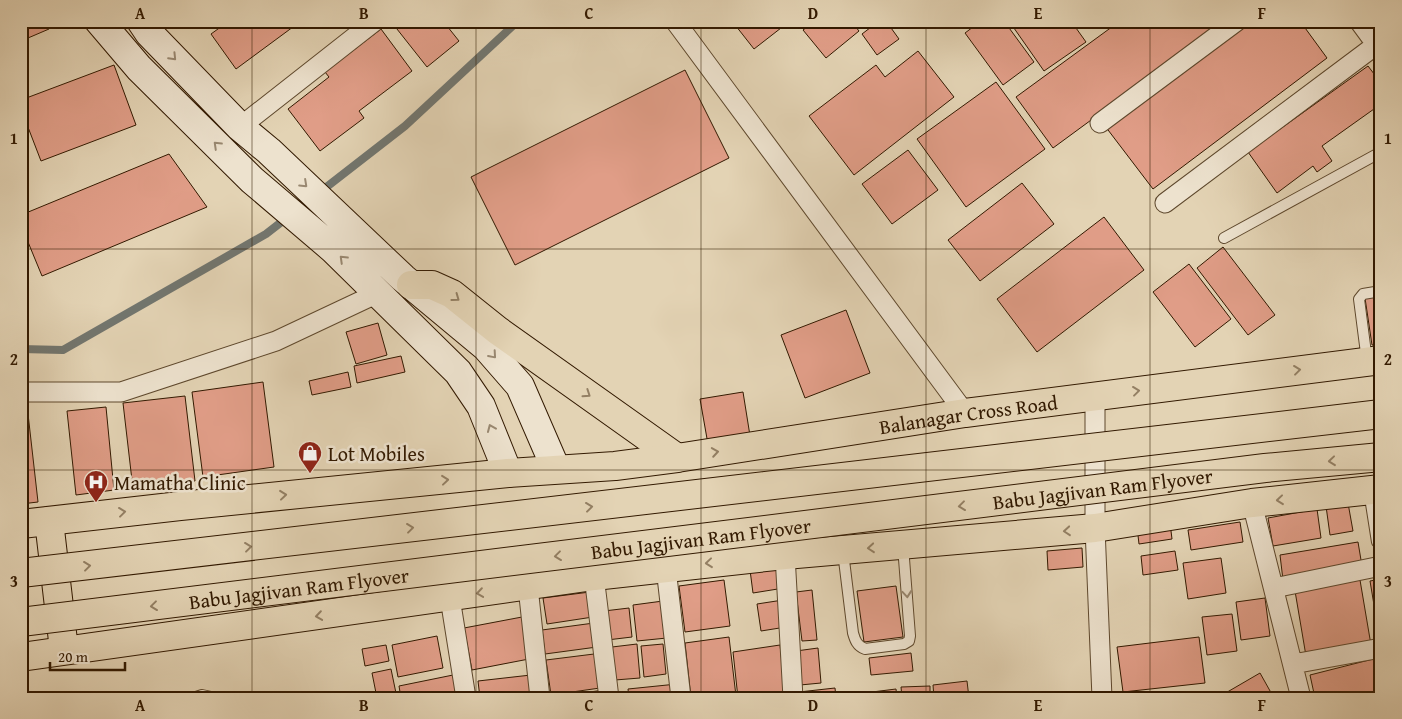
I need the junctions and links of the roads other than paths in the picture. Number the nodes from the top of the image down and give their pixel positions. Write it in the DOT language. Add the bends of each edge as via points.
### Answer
graph roads {
  1 [pos="99,21"];
  2 [pos="141,21"];
  3 [pos="375,21"];
  4 [pos="675,21"];
  5 [pos="1237,21"];
  6 [pos="1359,21"];
  7 [pos="1378,48"];
  8 [pos="1100,123"];
  9 [pos="240,127"];
  10 [pos="1381,152"];
  11 [pos="1165,203"];
  12 [pos="1224,238"];
  13 [pos="407,281"];
  14 [pos="1381,291"];
  15 [pos="378,293"];
  16 [pos="1374,361"];
  17 [pos="21,392"];
  18 [pos="1095,396"];
  19 [pos="965,412"];
  20 [pos="1381,414"];
  21 [pos="1381,457"];
  22 [pos="677,458"];
  23 [pos="556,469"];
  24 [pos="508,473"];
  25 [pos="1376,501"];
  26 [pos="1252,503"];
  27 [pos="49,521"];
  28 [pos="21,524"];
  29 [pos="1095,528"];
  30 [pos="903,545"];
  31 [pos="1381,546"];
  32 [pos="843,550"];
  33 [pos="785,556"];
  34 [pos="1381,566"];
  35 [pos="666,568"];
  36 [pos="21,573"];
  37 [pos="583,578"];
  38 [pos="528,587"];
  39 [pos="1274,588"];
  40 [pos="450,598"];
  41 [pos="21,622"];
  42 [pos="1381,648"];
  43 [pos="64,650"];
  44 [pos="21,657"];
  45 [pos="1293,664"];
  46 [pos="193,698"];
  47 [pos="216,698"];
  48 [pos="466,698"];
  49 [pos="540,698"];
  50 [pos="609,698"];
  51 [pos="681,698"];
  52 [pos="793,698"];
  53 [pos="1102,698"];
  54 [pos="1301,698"];
  15 -- 1 [label="main road, one-way" via="252,180 139,68"];
  2 -- 9 [label="main road, one-way"];
  3 -- 9 [label="street"];
  4 -- 19 [label="street"];
  5 -- 8 [label="street"];
  6 -- 7 [label="street"];
  7 -- 11 [label="street"];
  9 -- 13 [label="main road, one-way"];
  10 -- 12 [label="lane"];
  13 -- 22 [label="main road, one-way" via="432,284 452,294 519,346"];
  13 -- 23 [label="main road, one-way" via="486,347 520,386"];
  14 -- 16 [label="lane" via="1363,294 1359,298"];
  15 -- 17 [label="street" via="276,341 121,392"];
  24 -- 15 [label="main road, one-way" via="481,406 458,372"];
  18 -- 16 [label="main road, Balanagar Cross Road, one-way"];
  18 -- 19 [label="main road, Balanagar Cross Road"];
  18 -- 29 [label="street"];
  22 -- 19 [label="main road, Balanagar Cross Road, one-way"];
  36 -- 20 [label="main road, Babu Jagjivan Ram Flyover, one-way, bridge"];
  21 -- 41 [label="main road, Babu Jagjivan Ram Flyover, one-way, bridge" via="1265,468"];
  22 -- 23 [label="main road, Balanagar Cross Road"];
  23 -- 24 [label="main road, Balanagar Cross Road"];
  27 -- 24 [label="main road, Balanagar Cross Road, one-way"];
  25 -- 26 [label="main road, one-way"];
  25 -- 31 [label="lane" via="1378,542"];
  26 -- 29 [label="main road"];
  26 -- 39 [label="street"];
  27 -- 28 [label="main road, Balanagar Cross Road"];
  27 -- 43 [label="main road"];
  29 -- 30 [label="main road, one-way"];
  29 -- 53 [label="street"];
  30 -- 32 [label="main road, one-way"];
  30 -- 32 [label="lane, one-way" via="909,641 865,649 860,647 853,633"];
  32 -- 33 [label="main road"];
  33 -- 35 [label="main road, one-way"];
  33 -- 52 [label="street"];
  34 -- 39 [label="street"];
  35 -- 37 [label="main road"];
  35 -- 51 [label="street"];
  37 -- 38 [label="main road"];
  37 -- 50 [label="street"];
  38 -- 40 [label="main road, one-way"];
  38 -- 49 [label="street"];
  39 -- 45 [label="street"];
  40 -- 43 [label="main road, one-way"];
  40 -- 48 [label="street"];
  42 -- 45 [label="street"];
  43 -- 44 [label="main road"];
  45 -- 54 [label="street"];
  46 -- 47 [label="lane" via="202,695"];
}
